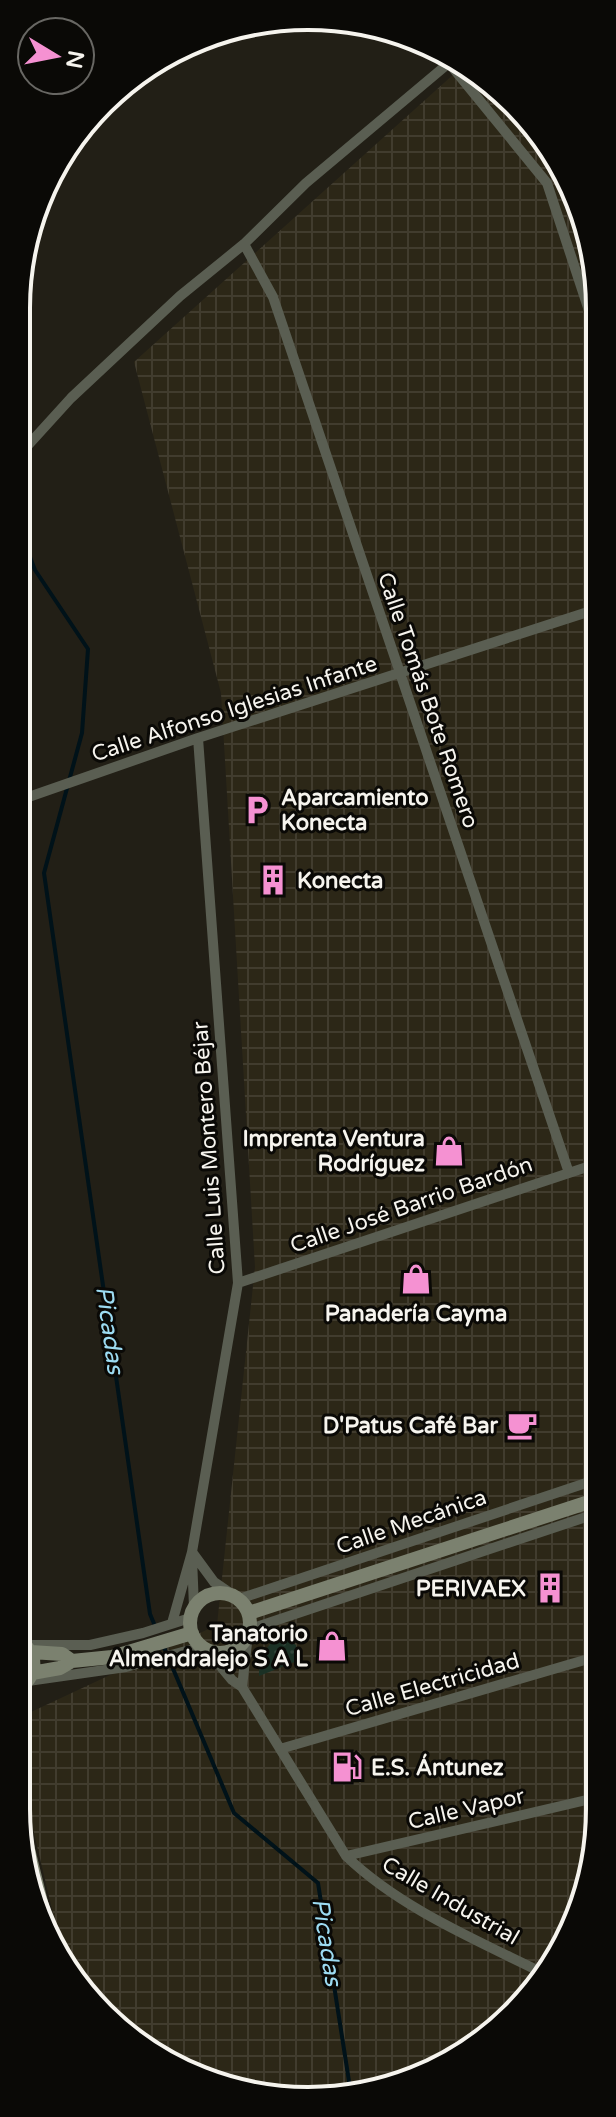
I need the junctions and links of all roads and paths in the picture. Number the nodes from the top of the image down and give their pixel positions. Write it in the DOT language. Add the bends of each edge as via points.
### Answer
graph roads {
  1 [pos="446,66"];
  2 [pos="470,82"];
  3 [pos="244,244"];
  4 [pos="586,300"];
  5 [pos="30,443"];
  6 [pos="586,613"];
  7 [pos="399,675"];
  8 [pos="198,738"];
  9 [pos="30,796"];
  10 [pos="586,1167"];
  11 [pos="569,1173"];
  12 [pos="238,1283"];
  13 [pos="586,1483"];
  14 [pos="586,1503"];
  15 [pos="586,1517"];
  16 [pos="192,1552"];
  17 [pos="236,1597"];
  18 [pos="249,1613"];
  19 [pos="192,1619"];
  20 [pos="249,1632"];
  21 [pos="164,1639"];
  22 [pos="31,1643"];
  23 [pos="31,1646"];
  24 [pos="204,1648"];
  25 [pos="586,1660"];
  26 [pos="72,1661"];
  27 [pos="31,1681"];
  28 [pos="31,1684"];
  29 [pos="242,1687"];
  30 [pos="280,1749"];
  31 [pos="586,1800"];
  32 [pos="346,1856"];
  33 [pos="535,1969"];
  1 -- 3 [label="street" via="306,183"];
  2 -- 4 [label="street" via="547,183"];
  3 -- 5 [label="street" via="180,296"];
  3 -- 7 [label="street, Calle Tomás Bote Romero" via="273,297"];
  6 -- 7 [label="street, Calle Alfonso Iglesias Infante"];
  7 -- 8 [label="street, Calle Alfonso Iglesias Infante"];
  7 -- 11 [label="street, Calle Tomás Bote Romero"];
  8 -- 9 [label="street, Calle Alfonso Iglesias Infante"];
  8 -- 12 [label="street, Calle Luis Montero Béjar"];
  10 -- 11 [label="street, Calle José Barrio Bardón"];
  11 -- 12 [label="street, Calle José Barrio Bardón"];
  12 -- 16 [label="street, Calle Luis Montero Béjar"];
  13 -- 17 [label="street, Calle Mecánica"];
  14 -- 18 [label="street"];
  15 -- 20 [label="street"];
  16 -- 17 [label="street" via="214,1582"];
  16 -- 19 [label="street, Calle Luis Montero Béjar"];
  16 -- 21 [label="street, Calle Luis Montero Béjar"];
  17 -- 18 [label="street"];
  17 -- 19 [label="street" via="211,1594"];
  18 -- 20 [label="street"];
  19 -- 21 [label="street"];
  19 -- 24 [label="street"];
  20 -- 24 [label="street" via="235,1649 216,1653"];
  20 -- 29 [label="street"];
  21 -- 22 [label="street"];
  21 -- 24 [label="street"];
  21 -- 26 [label="street" via="112,1657"];
  21 -- 28 [label="street" via="112,1670"];
  23 -- 26 [label="street"];
  24 -- 29 [label="street, Calle Industrial"];
  25 -- 30 [label="street, Calle Electricidad"];
  26 -- 27 [label="street"];
  29 -- 30 [label="street, Calle Industrial"];
  30 -- 32 [label="street, Calle Industrial"];
  31 -- 32 [label="street, Calle Vapor"];
  32 -- 33 [label="street, Calle Industrial" via="370,1879"];
}
